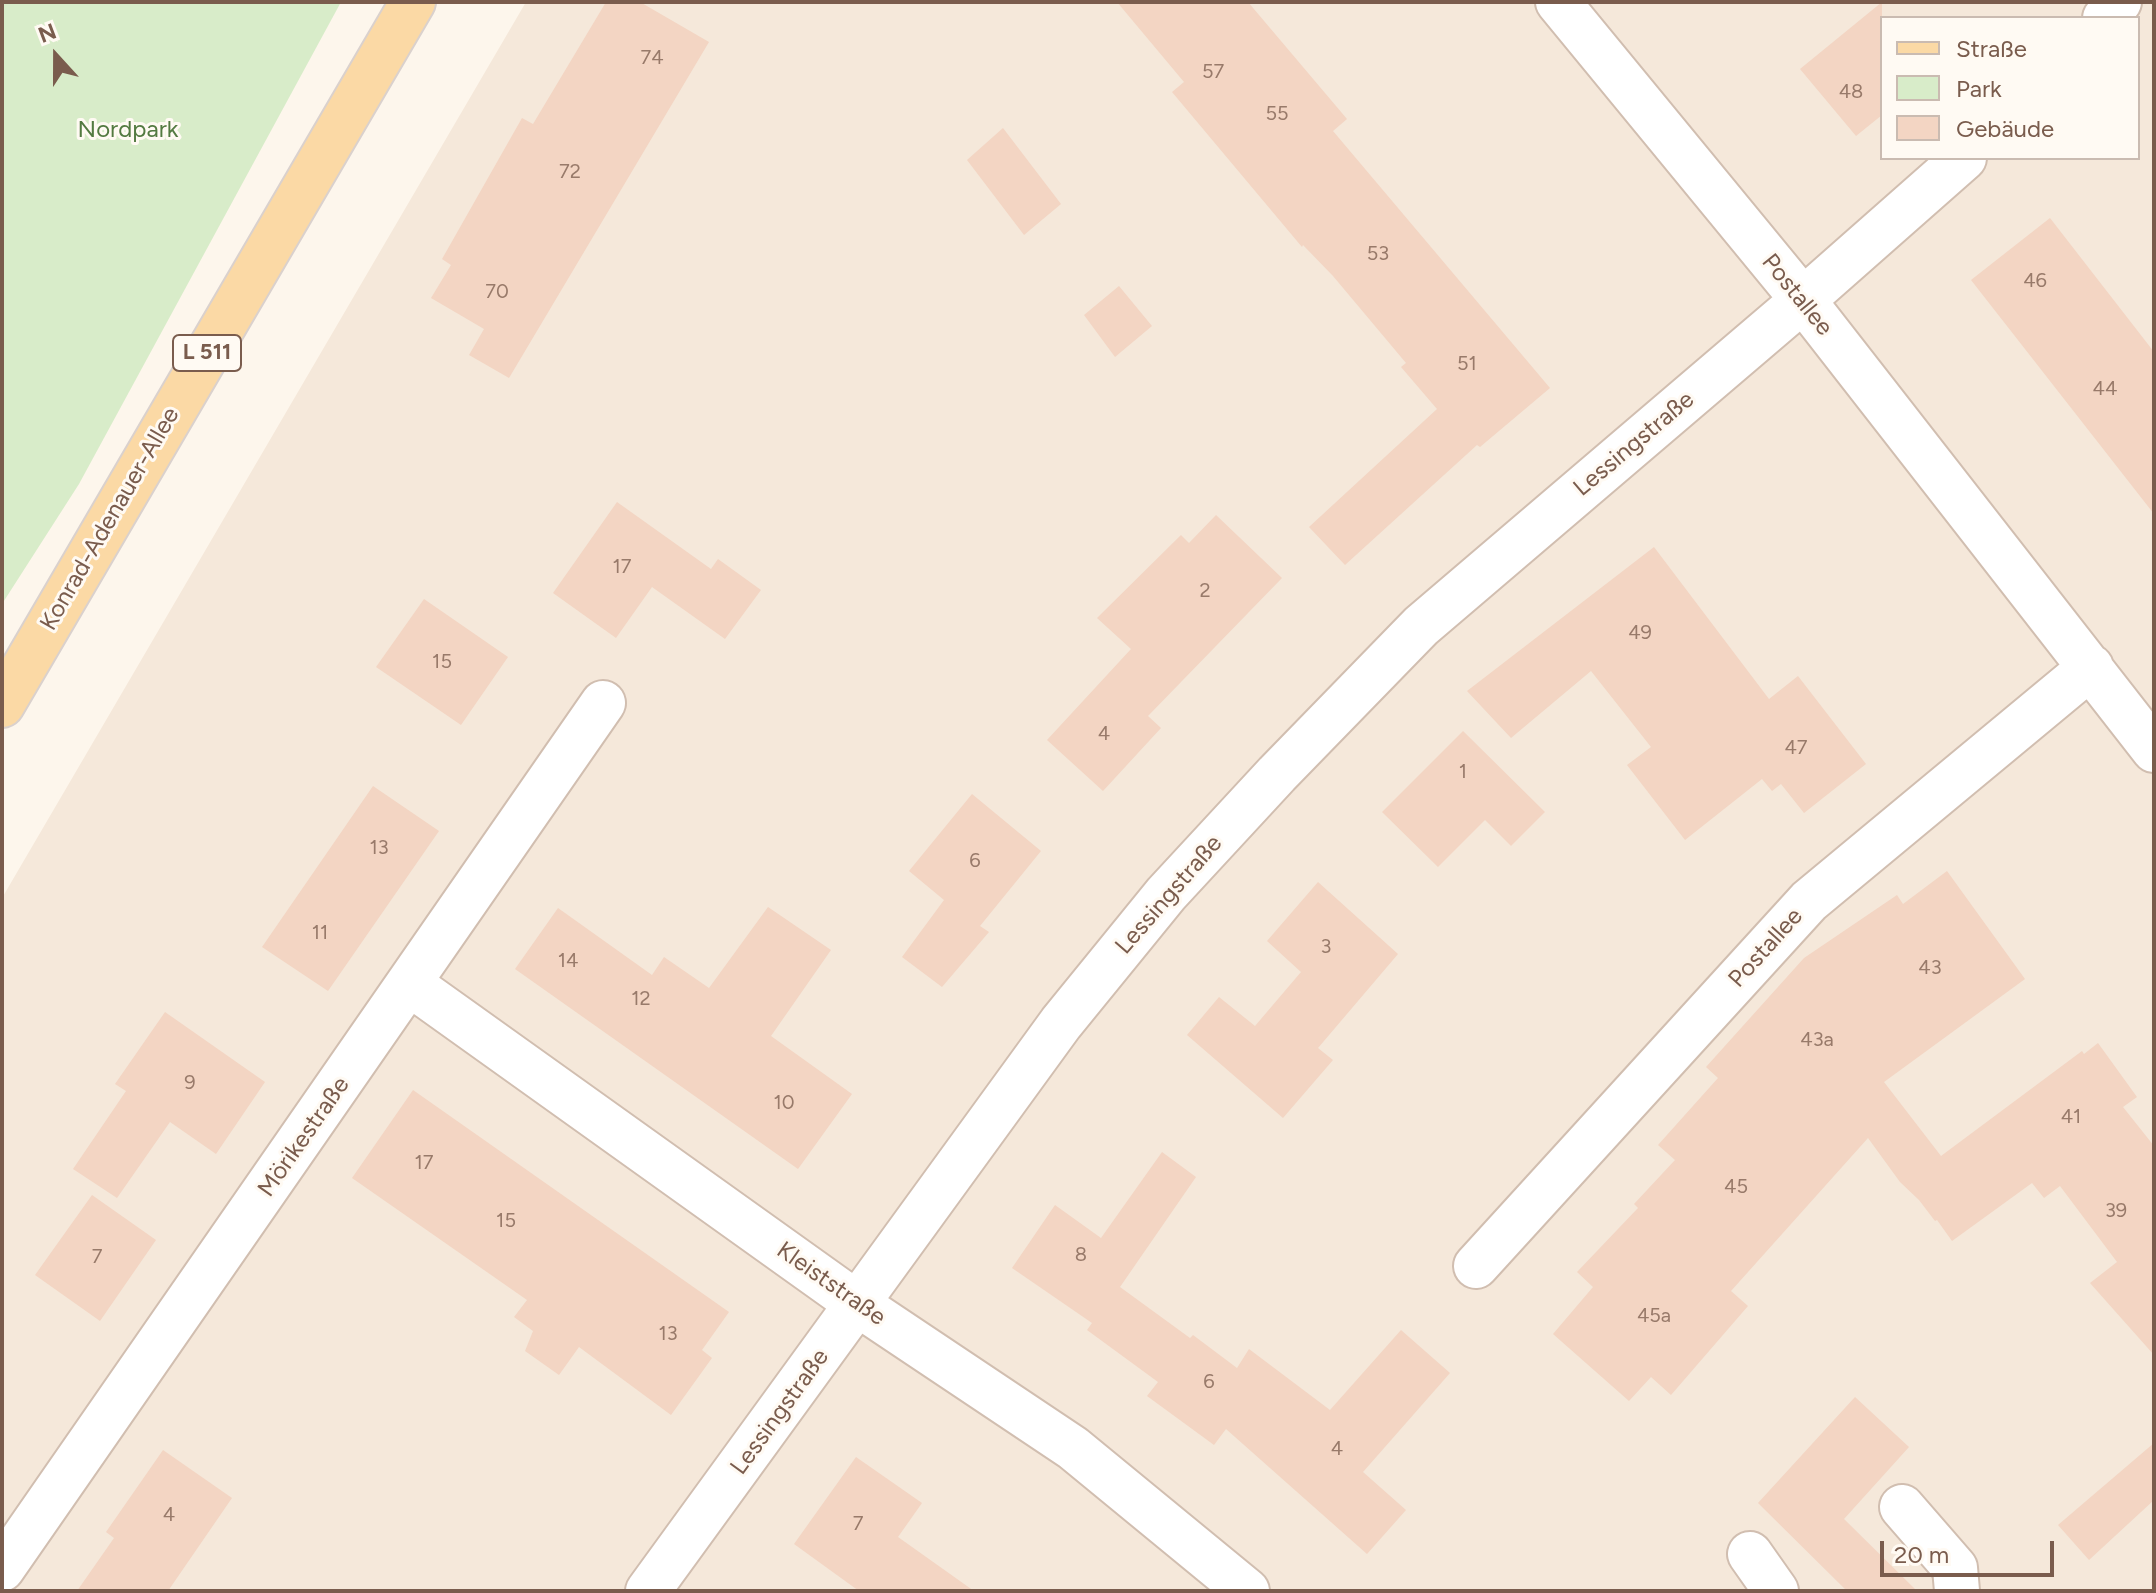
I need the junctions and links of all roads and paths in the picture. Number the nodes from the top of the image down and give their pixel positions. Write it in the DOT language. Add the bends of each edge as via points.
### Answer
graph roads {
  1 [pos="413,2"];
  2 [pos="1558,2"];
  3 [pos="1962,160"];
  4 [pos="1803,300"];
  5 [pos="2091,667"];
  6 [pos="603,703"];
  7 [pos="2,705"];
  8 [pos="2154,750"];
  9 [pos="410,984"];
  10 [pos="1476,1266"];
  11 [pos="859,1305"];
  12 [pos="1902,1507"];
  13 [pos="1750,1554"];
  14 [pos="2,1569"];
  15 [pos="648,1591"];
  16 [pos="1247,1591"];
  17 [pos="1776,1591"];
  18 [pos="1957,1591"];
  1 -- 7 [label="main road, Konrad-Adenauer-Allee / L 511"];
  2 -- 4 [label="street, Postallee"];
  3 -- 4 [label="street, Lessingstraße"];
  4 -- 5 [label="street, Postallee"];
  4 -- 11 [label="street, Lessingstraße" via="1421,626 1277,774 1166,894 1061,1023"];
  5 -- 8 [label="street, Postallee"];
  5 -- 10 [label="street, Postallee" via="1809,901"];
  6 -- 9 [label="street, Mörikestraße"];
  9 -- 11 [label="street, Kleiststraße"];
  9 -- 14 [label="street, Mörikestraße"];
  11 -- 15 [label="street, Lessingstraße"];
  11 -- 16 [label="street, Kleiststraße" via="1073,1448"];
  12 -- 18 [label="street" via="1955,1568"];
  13 -- 17 [label="street"];
}
